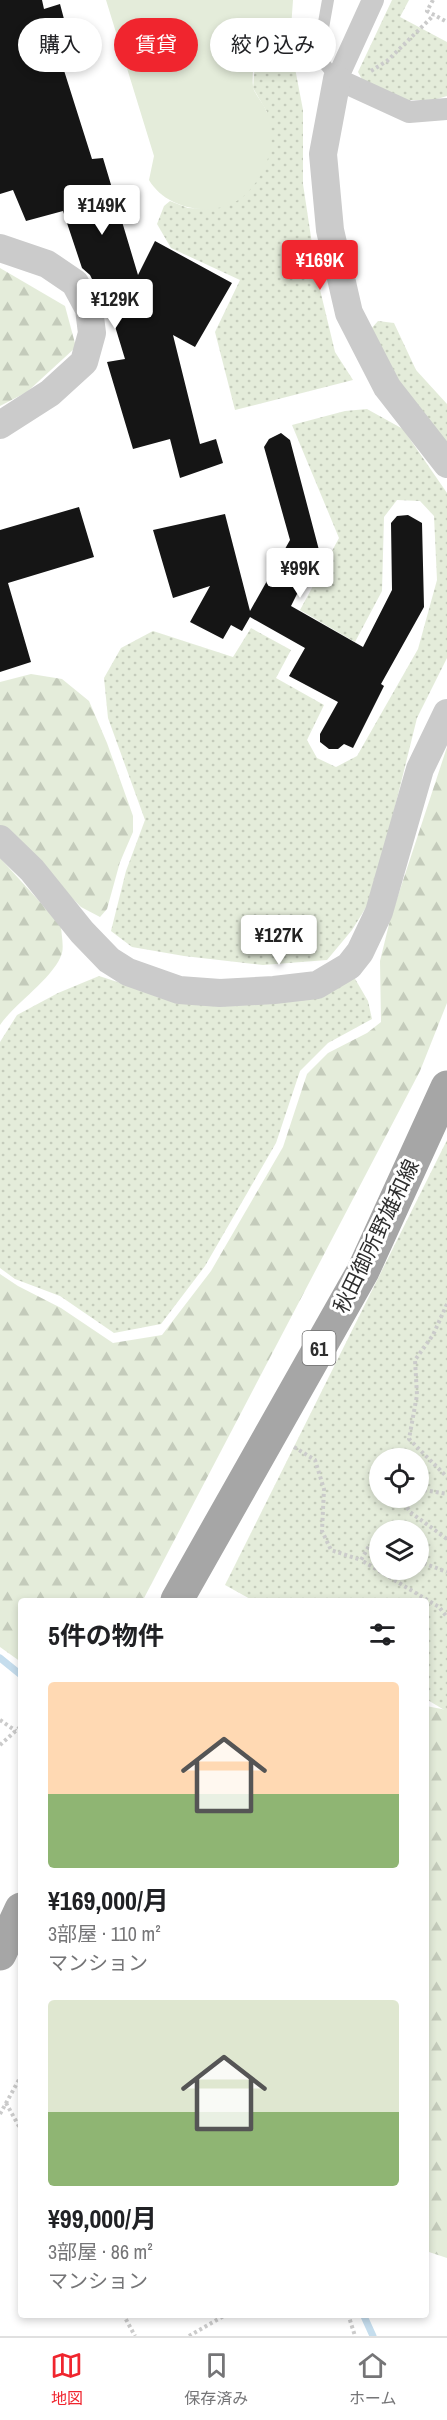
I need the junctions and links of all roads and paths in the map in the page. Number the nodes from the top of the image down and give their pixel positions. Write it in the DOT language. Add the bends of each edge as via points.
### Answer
graph roads {
  1 [pos="328,0"];
  2 [pos="374,0"];
  3 [pos="433,0"];
  4 [pos="434,15"];
  5 [pos="447,22"];
  6 [pos="344,82"];
  7 [pos="447,109"];
  8 [pos="0,248"];
  9 [pos="0,425"];
  10 [pos="447,464"];
  11 [pos="447,713"];
  12 [pos="0,839"];
  13 [pos="447,1088"];
  14 [pos="447,1304"];
  15 [pos="271,1434"];
  16 [pos="447,1477"];
  17 [pos="429,1491"];
  18 [pos="447,1494"];
  19 [pos="408,1508"];
  20 [pos="447,1539"];
  21 [pos="369,1546"];
  22 [pos="361,1560"];
  23 [pos="429,1566"];
  24 [pos="447,1572"];
  25 [pos="178,1598"];
  26 [pos="425,1598"];
  27 [pos="429,1600"];
  28 [pos="447,1617"];
  29 [pos="0,1720"];
  30 [pos="16,1731"];
  31 [pos="0,1745"];
  32 [pos="18,1915"];
  33 [pos="0,1954"];
  34 [pos="18,2081"];
  35 [pos="6,2103"];
  36 [pos="0,2114"];
  37 [pos="18,2125"];
  38 [pos="125,2318"];
  39 [pos="220,2318"];
  40 [pos="349,2318"];
  41 [pos="135,2336"];
  42 [pos="189,2336"];
  43 [pos="356,2336"];
  1 -- 6 [label="lane" via="318,56"];
  2 -- 6 [label="street"];
  3 -- 4 [label="path" via="427,11"];
  4 -- 5 [label="path"];
  4 -- 6 [label="path" via="387,61"];
  6 -- 7 [label="street" via="409,112"];
  6 -- 10 [label="street" via="323,154 330,230 349,313 387,387"];
  8 -- 9 [label="street" via="47,264 75,283 89,309 92,333 84,362 50,393"];
  11 -- 12 [label="street" via="420,769 379,912 360,952 349,966 317,985 220,993 179,990 128,972 109,960 82,932 32,870"];
  13 -- 15 [label="main road, 秋田御所野雄和線 / 61" via="363,1271"];
  14 -- 16 [label="path" via="433,1335 415,1360 417,1395 409,1439"];
  15 -- 22 [label="path" via="315,1460 324,1489 322,1531 331,1550"];
  15 -- 25 [label="main road, 秋田御所野雄和線 / 61"];
  17 -- 18 [label="path"];
  19 -- 20 [label="path"];
  21 -- 22 [label="path"];
  22 -- 26 [label="path"];
  23 -- 24 [label="path"];
  27 -- 28 [label="path"];
  29 -- 30 [label="path"];
  30 -- 31 [label="path"];
  32 -- 33 [label="main road"];
  34 -- 35 [label="path"];
  35 -- 36 [label="path"];
  35 -- 37 [label="path"];
  38 -- 41 [label="path"];
  39 -- 42 [label="path"];
  40 -- 43 [label="path"];
}
